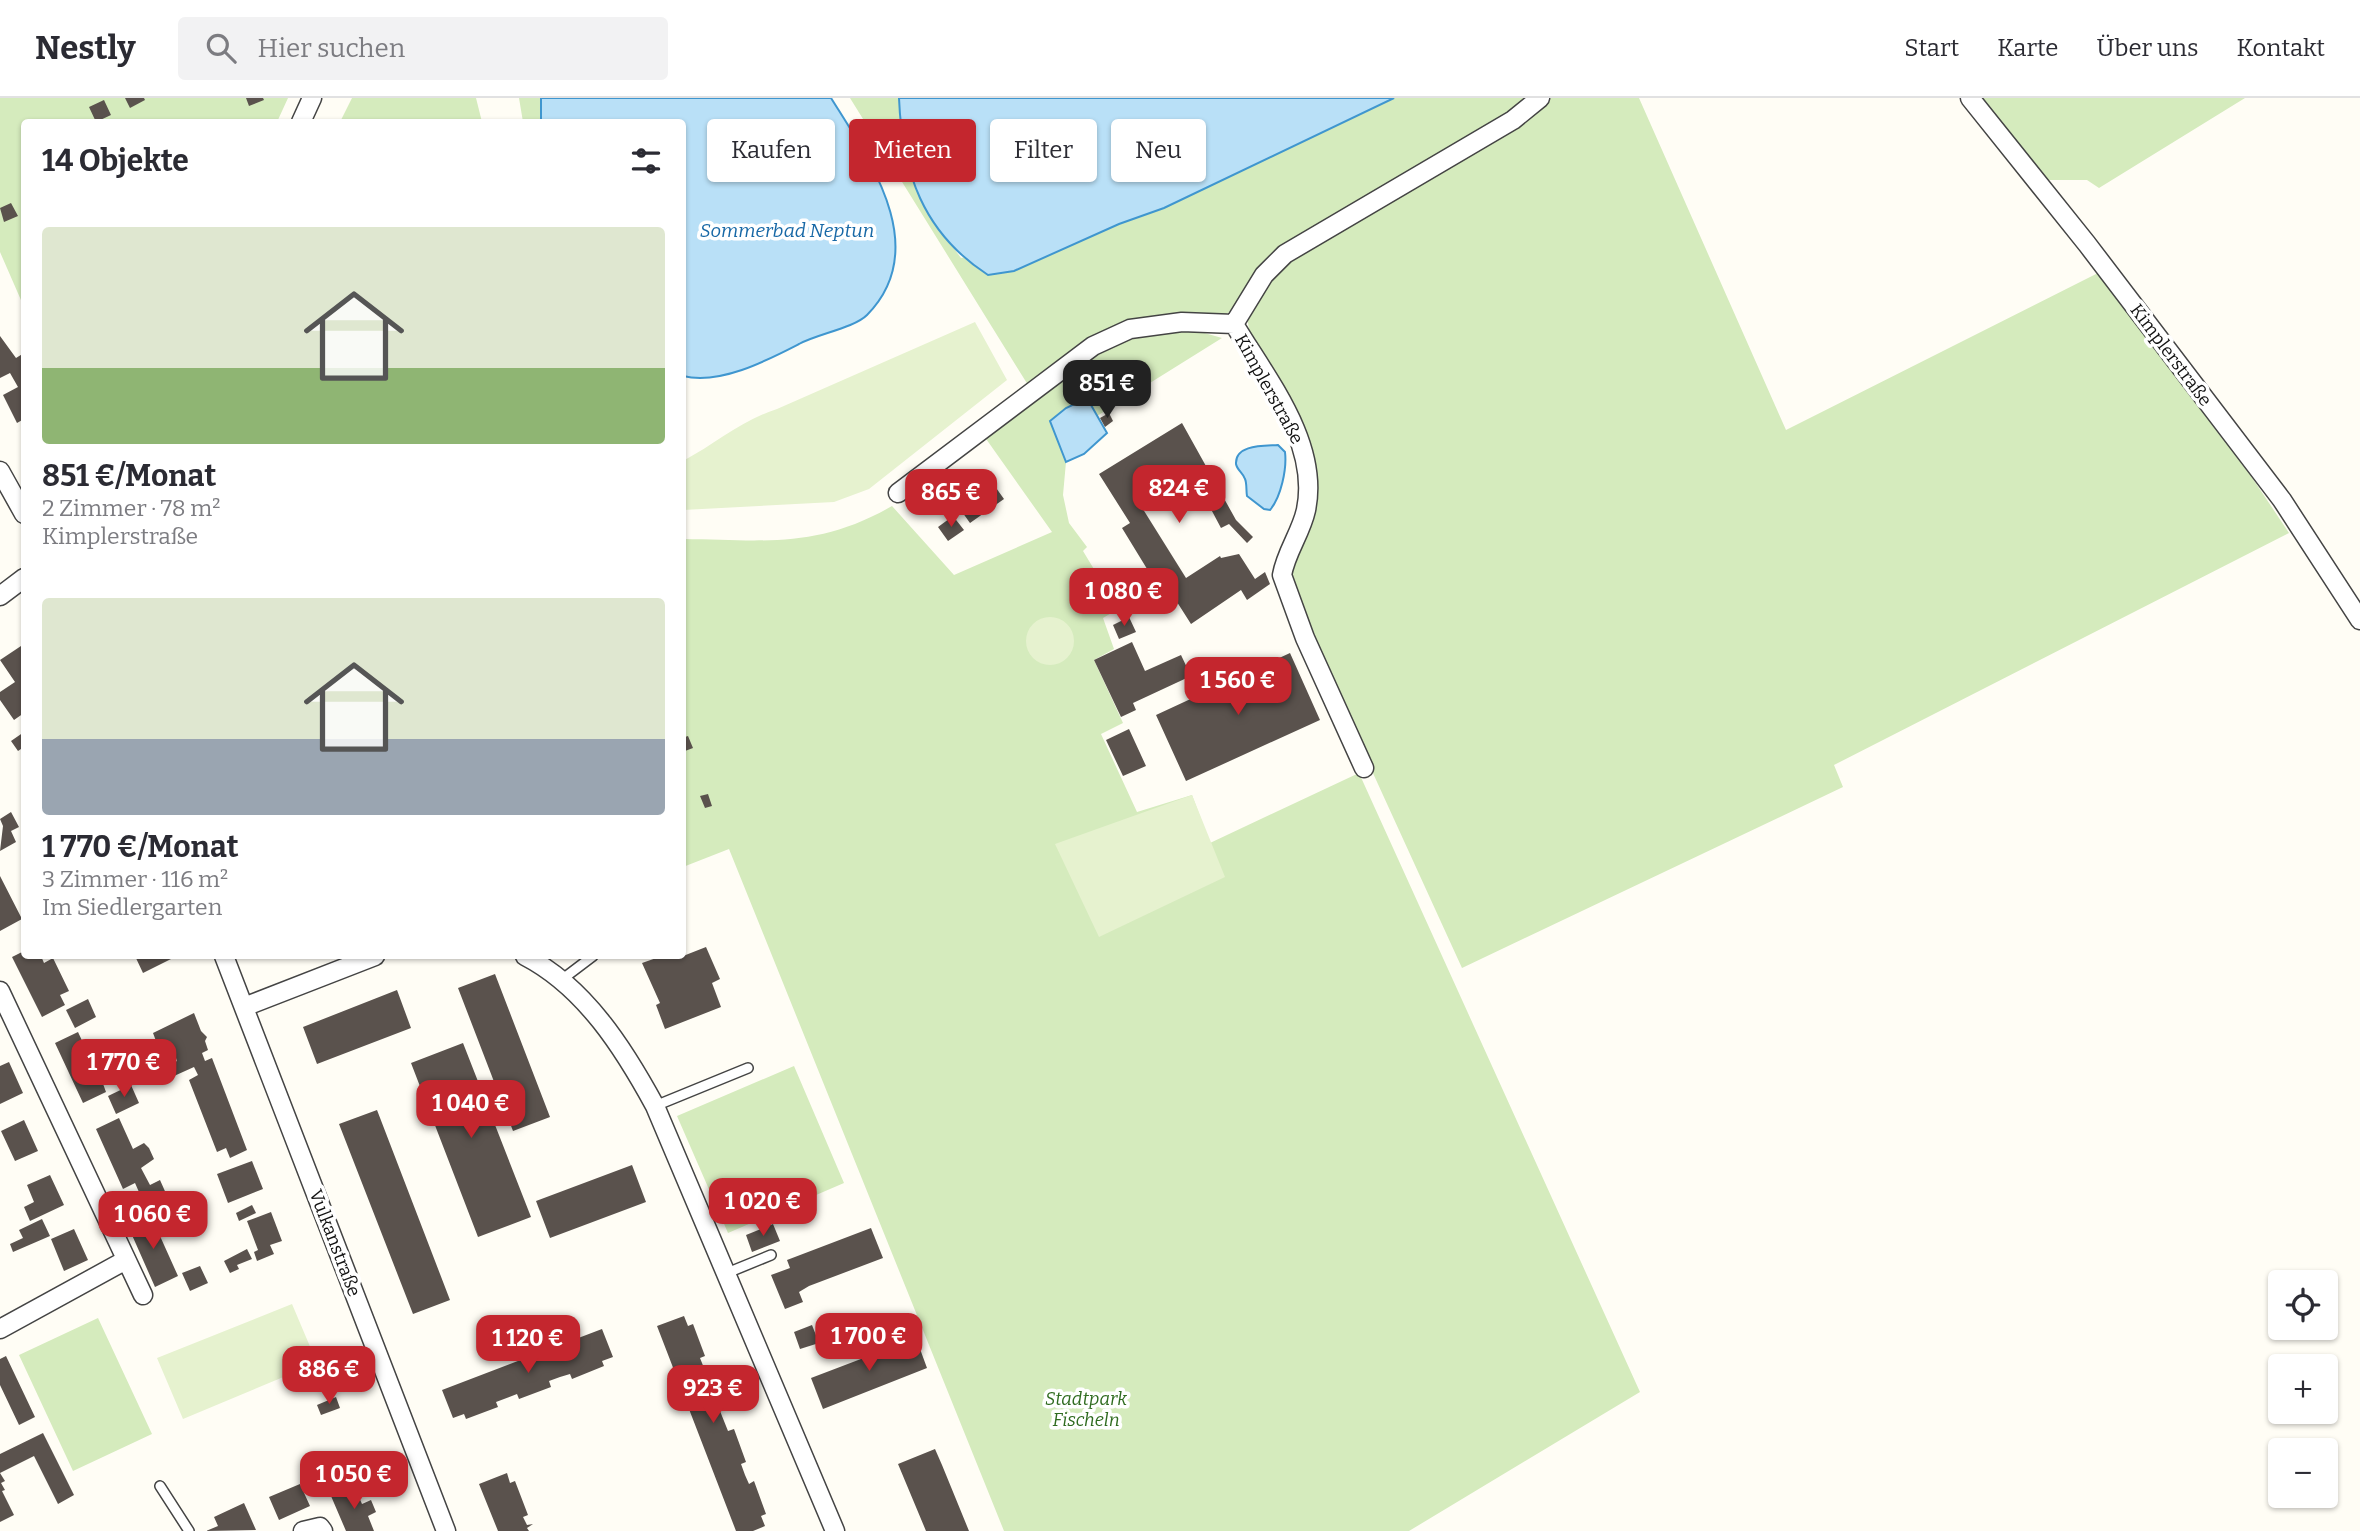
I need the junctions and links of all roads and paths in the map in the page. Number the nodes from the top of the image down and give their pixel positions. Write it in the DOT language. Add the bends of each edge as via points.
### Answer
graph roads {
  1 [pos="1540,98"];
  2 [pos="1970,98"];
  3 [pos="1234,324"];
  4 [pos="0,471"];
  5 [pos="898,493"];
  6 [pos="21,508"];
  7 [pos="21,580"];
  8 [pos="0,596"];
  9 [pos="2360,620"];
  10 [pos="1363,768"];
  11 [pos="225,959"];
  12 [pos="367,959"];
  13 [pos="529,959"];
  14 [pos="589,959"];
  15 [pos="561,981"];
  16 [pos="0,990"];
  17 [pos="244,1007"];
  18 [pos="748,1068"];
  19 [pos="655,1106"];
  20 [pos="771,1255"];
  21 [pos="126,1260"];
  22 [pos="727,1273"];
  23 [pos="143,1295"];
  24 [pos="0,1329"];
  25 [pos="160,1486"];
  26 [pos="189,1531"];
  27 [pos="303,1531"];
  28 [pos="323,1531"];
  29 [pos="446,1531"];
  30 [pos="835,1531"];
  1 -- 3 [label="street, Kimplerstraße" via="1513,120 1284,254 1264,275"];
  2 -- 9 [label="street, Kimplerstraße" via="2282,500"];
  3 -- 5 [label="street, Kimplerstraße" via="1182,322 1130,329 1093,346"];
  3 -- 10 [label="street, Kimplerstraße" via="1289,417 1304,454 1309,487 1306,512 1282,575"];
  4 -- 6 [label="street"];
  7 -- 8 [label="street"];
  11 -- 17 [label="street, Vulkanstraße"];
  12 -- 17 [label="street"];
  13 -- 15 [label="street"];
  14 -- 15 [label="lane"];
  15 -- 19 [label="street" via="628,1057"];
  16 -- 21 [label="street"];
  17 -- 29 [label="street, Vulkanstraße"];
  18 -- 19 [label="lane"];
  19 -- 22 [label="street"];
  20 -- 22 [label="lane"];
  21 -- 23 [label="street"];
  21 -- 24 [label="street"];
  22 -- 30 [label="street"];
  25 -- 26 [label="lane"];
  27 -- 28 [label="street" via="320,1527"];
}
